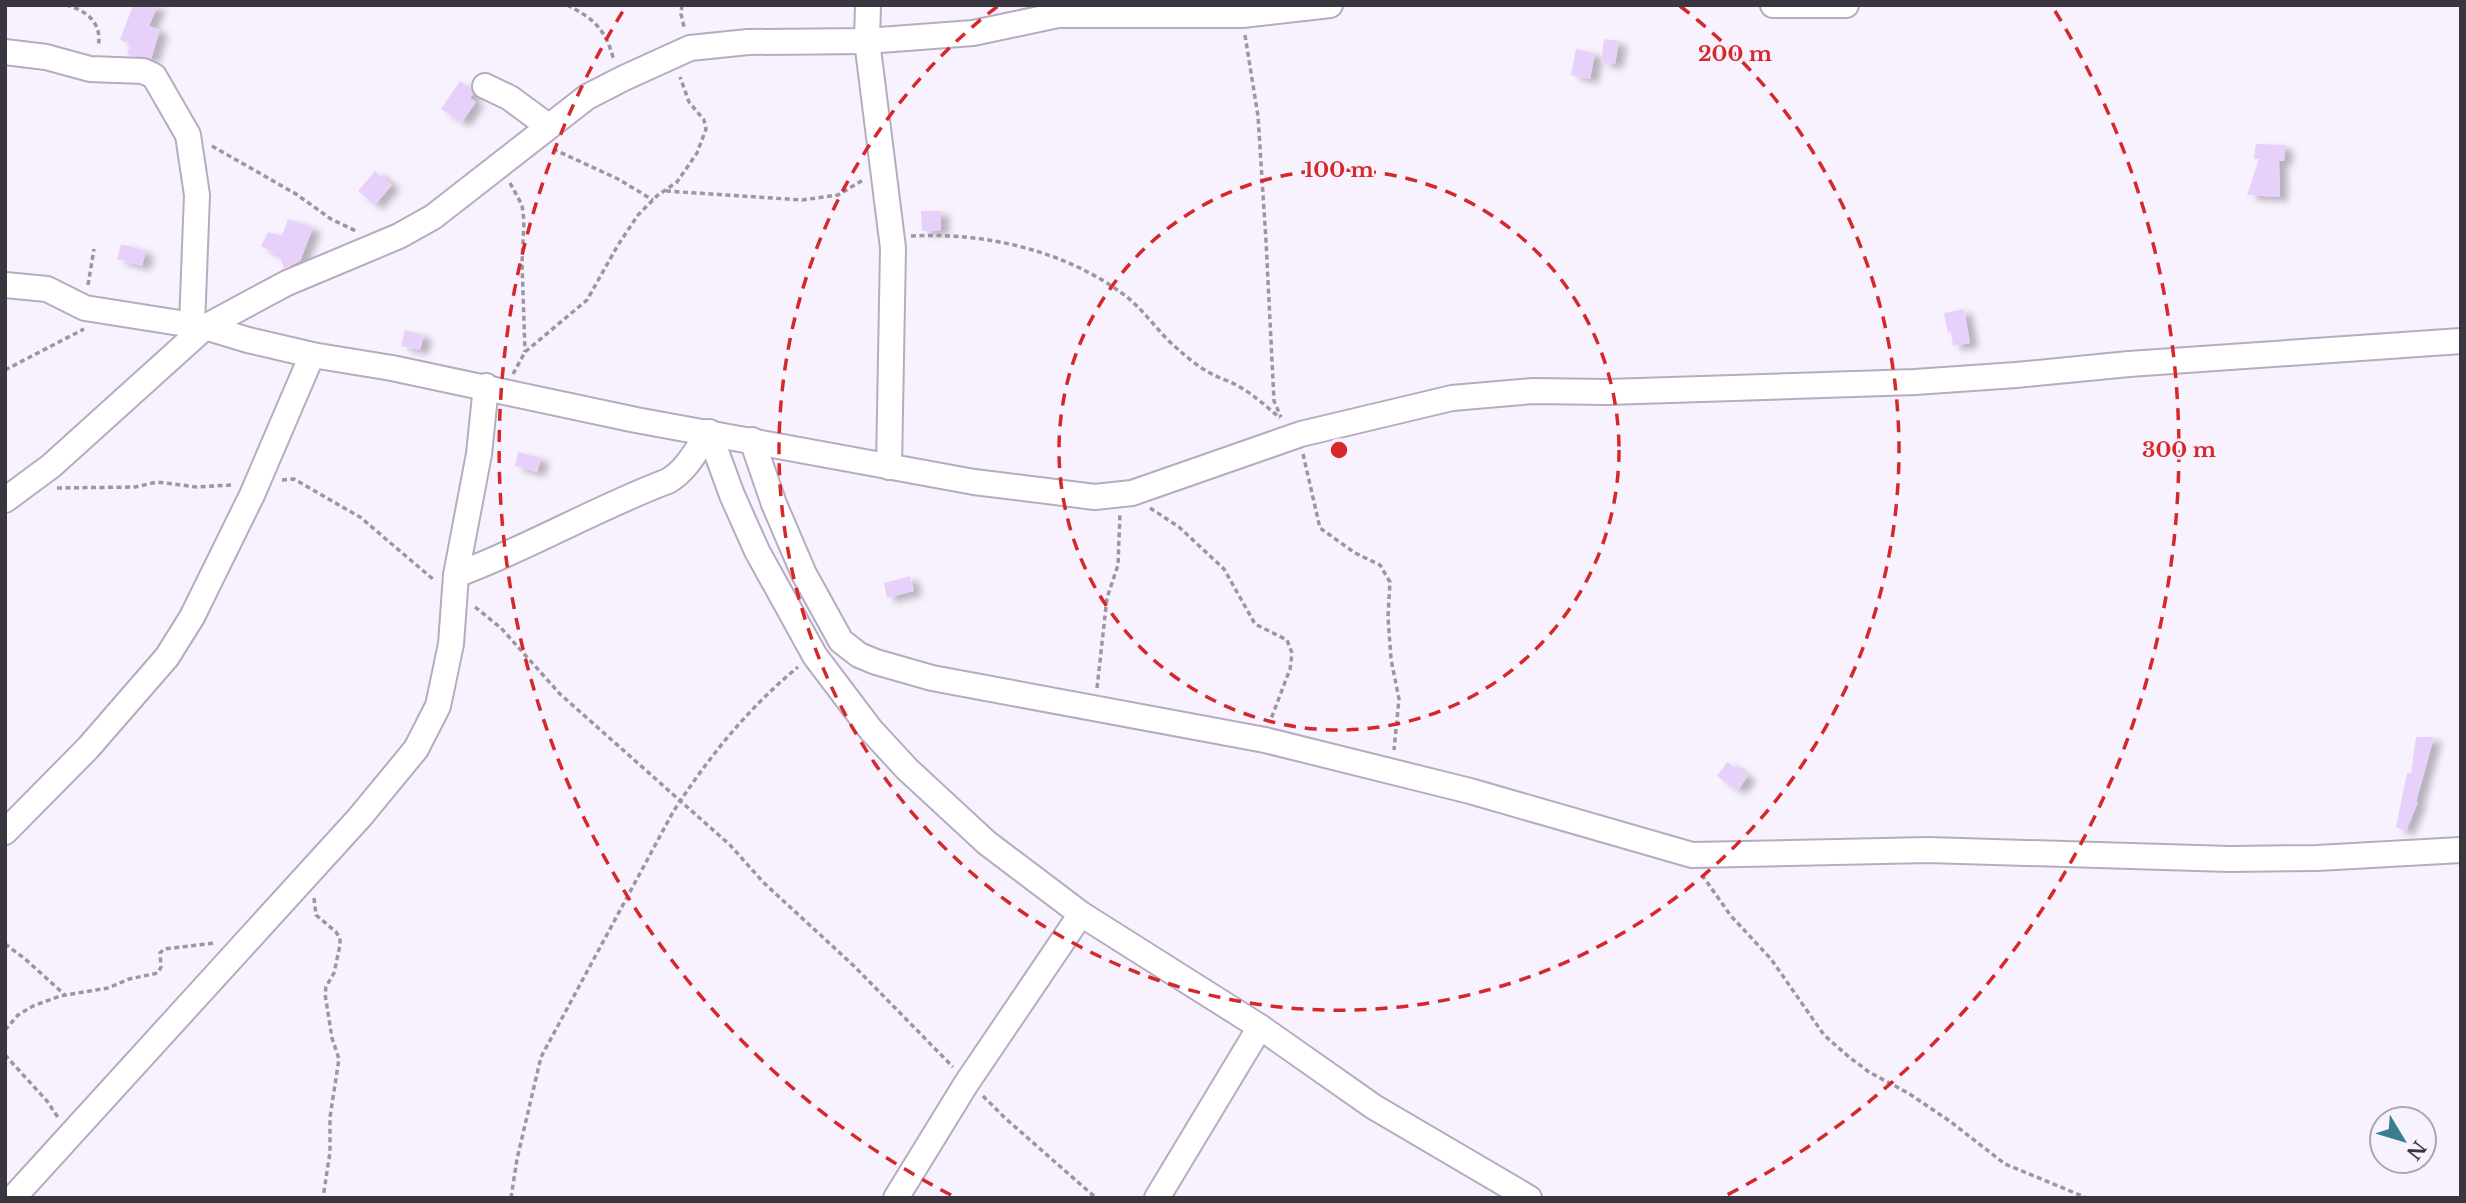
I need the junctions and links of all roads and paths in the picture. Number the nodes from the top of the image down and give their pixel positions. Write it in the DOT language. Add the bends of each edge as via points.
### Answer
graph roads {
  1 [pos="66,5"];
  2 [pos="567,5"];
  3 [pos="868,5"];
  4 [pos="1330,5"];
  5 [pos="1773,5"];
  6 [pos="1846,5"];
  7 [pos="1254,11"];
  8 [pos="867,41"];
  9 [pos="5,52"];
  10 [pos="673,56"];
  11 [pos="94,69"];
  12 [pos="624,78"];
  13 [pos="485,86"];
  14 [pos="548,126"];
  15 [pos="188,135"];
  16 [pos="527,144"];
  17 [pos="505,161"];
  18 [pos="883,168"];
  19 [pos="664,191"];
  20 [pos="653,200"];
  21 [pos="363,231"];
  22 [pos="891,237"];
  23 [pos="93,249"];
  24 [pos="5,285"];
  25 [pos="85,308"];
  26 [pos="115,314"];
  27 [pos="199,326"];
  28 [pos="2461,341"];
  29 [pos="525,352"];
  30 [pos="312,355"];
  31 [pos="5,370"];
  32 [pos="494,389"];
  33 [pos="709,432"];
  34 [pos="1301,434"];
  35 [pos="752,440"];
  36 [pos="889,467"];
  37 [pos="256,485"];
  38 [pos="1127,494"];
  39 [pos="11,496"];
  40 [pos="456,585"];
  41 [pos="815,656"];
  42 [pos="1094,708"];
  43 [pos="1265,740"];
  44 [pos="1390,771"];
  45 [pos="680,801"];
  46 [pos="5,832"];
  47 [pos="2461,850"];
  48 [pos="1692,855"];
  49 [pos="316,865"];
  50 [pos="1081,914"];
  51 [pos="220,939"];
  52 [pos="5,944"];
  53 [pos="65,995"];
  54 [pos="1261,1027"];
  55 [pos="5,1030"];
  56 [pos="5,1055"];
  57 [pos="966,1084"];
  58 [pos="70,1136"];
  59 [pos="22,1195"];
  60 [pos="323,1198"];
  61 [pos="510,1198"];
  62 [pos="896,1198"];
  63 [pos="1096,1198"];
  64 [pos="1157,1198"];
  65 [pos="1529,1198"];
  66 [pos="2087,1198"];
  1 -- 11 [label="path" via="85,11 98,29"];
  2 -- 12 [label="path" via="596,23"];
  3 -- 8 [label="street"];
  4 -- 7 [label="street"];
  5 -- 6 [label="street"];
  7 -- 8 [label="street" via="1058,15 973,33"];
  7 -- 22 [label="path" via="1274,401 1282,419 1240,386 1196,364 1125,295 1077,267 1006,243 947,234"];
  8 -- 10 [label="street" via="748,42 690,48"];
  8 -- 18 [label="street"];
  9 -- 11 [label="street"];
  10 -- 12 [label="street"];
  10 -- 19 [label="path" via="684,92 706,129 689,167"];
  11 -- 15 [label="street" via="143,71 154,76"];
  12 -- 14 [label="street" via="587,97"];
  13 -- 14 [label="street"];
  14 -- 16 [label="street"];
  15 -- 21 [label="path" via="223,151 341,225"];
  15 -- 27 [label="street" via="197,195"];
  16 -- 17 [label="street"];
  16 -- 20 [label="path" via="556,149"];
  17 -- 27 [label="street" via="458,199 400,236"];
  17 -- 29 [label="path" via="524,221"];
  18 -- 19 [label="path" via="824,199 749,199"];
  18 -- 22 [label="street"];
  19 -- 20 [label="path"];
  20 -- 29 [label="path" via="638,215 587,300"];
  22 -- 36 [label="street"];
  23 -- 25 [label="path"];
  24 -- 25 [label="street" via="47,289"];
  25 -- 26 [label="street"];
  26 -- 27 [label="street"];
  26 -- 31 [label="path"];
  27 -- 30 [label="street"];
  27 -- 39 [label="street" via="91,430"];
  28 -- 34 [label="street" via="1915,382 1533,391 1452,398"];
  29 -- 32 [label="path"];
  30 -- 32 [label="street"];
  30 -- 37 [label="street"];
  32 -- 33 [label="street"];
  32 -- 40 [label="street"];
  33 -- 35 [label="street"];
  33 -- 40 [label="street" via="687,464 668,481 606,506"];
  33 -- 41 [label="street" via="758,551"];
  34 -- 38 [label="street"];
  34 -- 44 [label="path" via="1320,528 1380,565 1390,582 1391,659 1399,699"];
  35 -- 36 [label="street"];
  35 -- 42 [label="street" via="804,574 841,641 876,662"];
  36 -- 38 [label="street" via="1095,497"];
  37 -- 39 [label="path" via="197,487 157,482"];
  37 -- 40 [label="path" via="294,479 360,517 427,575"];
  37 -- 46 [label="street" via="192,617 167,657"];
  38 -- 42 [label="path" via="1118,565 1107,598"];
  38 -- 43 [label="path" via="1179,527 1224,569 1255,624 1287,640 1292,653 1290,669"];
  40 -- 45 [label="path" via="560,694"];
  40 -- 49 [label="street" via="451,644 438,706 416,749"];
  41 -- 45 [label="path" via="769,692 719,747"];
  41 -- 50 [label="street" via="907,769 986,843"];
  42 -- 43 [label="street"];
  43 -- 44 [label="street"];
  44 -- 48 [label="street"];
  45 -- 57 [label="path" via="894,1006"];
  45 -- 61 [label="path" via="541,1057"];
  47 -- 48 [label="street" via="2242,859 1928,850"];
  48 -- 66 [label="path" via="1731,916 1771,959 1833,1042 1869,1072 1951,1122 2005,1164"];
  49 -- 58 [label="street"];
  49 -- 60 [label="path" via="313,908 340,938 325,994 339,1059"];
  50 -- 54 [label="street"];
  50 -- 57 [label="street"];
  51 -- 53 [label="path" via="213,945 162,950 160,970 151,976"];
  52 -- 53 [label="path"];
  53 -- 55 [label="path" via="26,1009"];
  54 -- 64 [label="street"];
  54 -- 65 [label="street" via="1374,1107"];
  56 -- 58 [label="path" via="47,1101"];
  57 -- 62 [label="street"];
  57 -- 63 [label="path"];
  58 -- 59 [label="street"];
}
